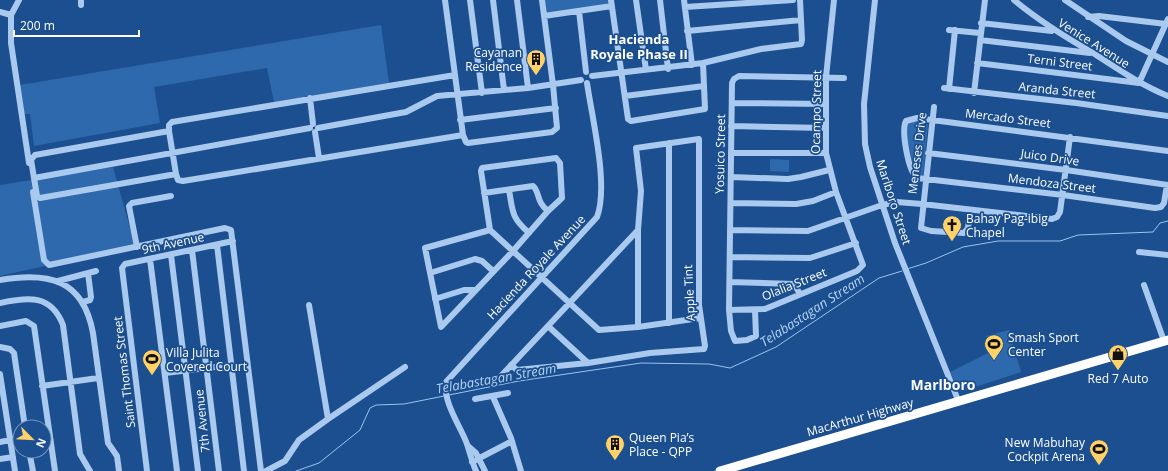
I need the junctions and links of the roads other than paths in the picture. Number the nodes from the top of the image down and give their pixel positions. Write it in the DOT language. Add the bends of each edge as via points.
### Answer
graph roads {
  1 [pos="19,0"];
  2 [pos="445,0"];
  3 [pos="470,0"];
  4 [pos="493,0"];
  5 [pos="517,0"];
  6 [pos="542,0"];
  7 [pos="636,0"];
  8 [pos="660,0"];
  9 [pos="684,0"];
  10 [pos="794,0"];
  11 [pos="800,0"];
  12 [pos="834,0"];
  13 [pos="874,0"];
  14 [pos="985,0"];
  15 [pos="1014,0"];
  16 [pos="1065,0"];
  17 [pos="612,3"];
  18 [pos="684,7"];
  19 [pos="579,11"];
  20 [pos="0,12"];
  21 [pos="11,15"];
  22 [pos="544,16"];
  23 [pos="1088,17"];
  24 [pos="801,20"];
  25 [pos="1167,22"];
  26 [pos="982,23"];
  27 [pos="687,31"];
  28 [pos="1054,31"];
  29 [pos="980,33"];
  30 [pos="980,40"];
  31 [pos="1094,54"];
  32 [pos="1152,55"];
  33 [pos="1168,62"];
  34 [pos="703,63"];
  35 [pos="977,63"];
  36 [pos="692,65"];
  37 [pos="668,69"];
  38 [pos="646,70"];
  39 [pos="586,72"];
  40 [pos="622,74"];
  41 [pos="454,75"];
  42 [pos="592,76"];
  43 [pos="826,77"];
  44 [pos="844,78"];
  45 [pos="581,80"];
  46 [pos="587,83"];
  47 [pos="1139,83"];
  48 [pos="553,85"];
  49 [pos="704,86"];
  50 [pos="528,88"];
  51 [pos="504,90"];
  52 [pos="482,93"];
  53 [pos="974,93"];
  54 [pos="457,94"];
  55 [pos="625,96"];
  56 [pos="1168,96"];
  57 [pos="310,98"];
  58 [pos="732,103"];
  59 [pos="826,104"];
  60 [pos="934,107"];
  61 [pos="556,108"];
  62 [pos="1168,116"];
  63 [pos="460,120"];
  64 [pos="932,120"];
  65 [pos="731,126"];
  66 [pos="314,128"];
  67 [pos="826,128"];
  68 [pos="169,131"];
  69 [pos="463,135"];
  70 [pos="1070,137"];
  71 [pos="669,143"];
  72 [pos="173,152"];
  73 [pos="928,152"];
  74 [pos="1168,152"];
  75 [pos="731,153"];
  76 [pos="826,153"];
  77 [pos="319,158"];
  78 [pos="829,170"];
  79 [pos="1066,170"];
  80 [pos="176,174"];
  81 [pos="731,177"];
  82 [pos="34,178"];
  83 [pos="917,178"];
  84 [pos="925,179"];
  85 [pos="1168,185"];
  86 [pos="509,190"];
  87 [pos="836,192"];
  88 [pos="484,193"];
  89 [pos="1063,195"];
  90 [pos="171,196"];
  91 [pos="731,203"];
  92 [pos="922,204"];
  93 [pos="882,205"];
  94 [pos="970,210"];
  95 [pos="548,211"];
  96 [pos="846,218"];
  97 [pos="490,230"];
  98 [pos="638,230"];
  99 [pos="730,230"];
  100 [pos="529,233"];
  101 [pos="233,241"];
  102 [pos="626,242"];
  103 [pos="856,243"];
  104 [pos="217,245"];
  105 [pos="638,245"];
  106 [pos="137,247"];
  107 [pos="192,250"];
  108 [pos="513,251"];
  109 [pos="1139,252"];
  110 [pos="171,255"];
  111 [pos="1168,255"];
  112 [pos="730,257"];
  113 [pos="150,258"];
  114 [pos="863,266"];
  115 [pos="96,271"];
  116 [pos="123,271"];
  117 [pos="493,271"];
  118 [pos="88,273"];
  119 [pos="430,273"];
  120 [pos="541,278"];
  121 [pos="0,280"];
  122 [pos="58,281"];
  123 [pos="730,282"];
  124 [pos="1144,285"];
  125 [pos="476,290"];
  126 [pos="800,294"];
  127 [pos="435,299"];
  128 [pos="83,302"];
  129 [pos="0,303"];
  130 [pos="570,304"];
  131 [pos="309,305"];
  132 [pos="729,310"];
  133 [pos="755,310"];
  134 [pos="700,318"];
  135 [pos="669,323"];
  136 [pos="0,326"];
  137 [pos="548,326"];
  138 [pos="638,327"];
  139 [pos="1166,340"];
  140 [pos="0,347"];
  141 [pos="588,363"];
  142 [pos="232,365"];
  143 [pos="511,366"];
  144 [pos="405,367"];
  145 [pos="208,368"];
  146 [pos="186,370"];
  147 [pos="165,373"];
  148 [pos="0,374"];
  149 [pos="501,376"];
  150 [pos="98,378"];
  151 [pos="70,382"];
  152 [pos="42,386"];
  153 [pos="508,393"];
  154 [pos="493,397"];
  155 [pos="475,399"];
  156 [pos="958,400"];
  157 [pos="24,419"];
  158 [pos="328,419"];
  159 [pos="10,440"];
  160 [pos="512,441"];
  161 [pos="0,442"];
  162 [pos="468,446"];
  163 [pos="12,451"];
  164 [pos="12,457"];
  165 [pos="0,459"];
  166 [pos="13,459"];
  167 [pos="30,459"];
  168 [pos="479,459"];
  169 [pos="472,462"];
  170 [pos="16,471"];
  171 [pos="32,471"];
  172 [pos="55,471"];
  173 [pos="90,471"];
  174 [pos="119,471"];
  175 [pos="147,471"];
  176 [pos="177,471"];
  177 [pos="198,471"];
  178 [pos="219,471"];
  179 [pos="244,471"];
  180 [pos="261,471"];
  181 [pos="266,471"];
  182 [pos="476,471"];
  183 [pos="485,471"];
  184 [pos="521,471"];
  185 [pos="720,471"];
  1 -- 21 [label="street"];
  2 -- 41 [label="street"];
  3 -- 52 [label="street"];
  4 -- 51 [label="street"];
  5 -- 50 [label="street"];
  6 -- 22 [label="street"];
  7 -- 38 [label="street"];
  8 -- 37 [label="street"];
  9 -- 18 [label="street"];
  10 -- 18 [label="street"];
  11 -- 24 [label="street"];
  12 -- 43 [label="street, Ocampo Street"];
  13 -- 93 [label="street, Marlboro Street" via="864,104 864,131 869,163"];
  14 -- 26 [label="street"];
  15 -- 28 [label="street, Venice Avenue"];
  16 -- 23 [label="street"];
  17 -- 19 [label="street"];
  17 -- 40 [label="street"];
  18 -- 27 [label="street"];
  19 -- 22 [label="street"];
  19 -- 39 [label="street"];
  20 -- 21 [label="street"];
  21 -- 106 [label="street" via="12,50 45,262 55,265"];
  22 -- 48 [label="street"];
  23 -- 25 [label="street"];
  23 -- 32 [label="street"];
  24 -- 27 [label="street"];
  24 -- 34 [label="street" via="800,44 761,49"];
  25 -- 32 [label="street"];
  26 -- 28 [label="street"];
  26 -- 29 [label="street"];
  27 -- 36 [label="street"];
  28 -- 31 [label="street, Venice Avenue"];
  29 -- 30 [label="street"];
  29 -- 53 [label="street, Aranda Street" via="952,30 946,89"];
  30 -- 31 [label="street"];
  30 -- 35 [label="street"];
  31 -- 47 [label="street, Venice Avenue"];
  32 -- 33 [label="street"];
  32 -- 47 [label="street"];
  34 -- 36 [label="street"];
  34 -- 49 [label="street"];
  35 -- 47 [label="street, Terni Street"];
  35 -- 53 [label="street"];
  36 -- 37 [label="street"];
  37 -- 38 [label="street"];
  38 -- 40 [label="street"];
  39 -- 42 [label="street"];
  39 -- 45 [label="street"];
  40 -- 42 [label="street"];
  40 -- 55 [label="street"];
  41 -- 54 [label="street"];
  41 -- 57 [label="street"];
  42 -- 46 [label="street" via="591,81"];
  43 -- 44 [label="street, Yosuico Street"];
  43 -- 58 [label="street, Yosuico Street" via="736,76 732,83"];
  43 -- 59 [label="street, Ocampo Street"];
  45 -- 46 [label="street"];
  45 -- 48 [label="street"];
  46 -- 120 [label="street, Hacienda Royale Avenue" via="602,184 600,206 592,224"];
  47 -- 56 [label="street, Venice Avenue"];
  48 -- 50 [label="street"];
  48 -- 61 [label="street"];
  49 -- 55 [label="street"];
  49 -- 55 [label="street" via="705,109 631,121 628,119"];
  50 -- 51 [label="street"];
  51 -- 52 [label="street"];
  52 -- 54 [label="street"];
  53 -- 62 [label="street, Aranda Street" via="1076,103"];
  54 -- 63 [label="street"];
  54 -- 66 [label="street" via="437,96 406,112"];
  57 -- 66 [label="street"];
  57 -- 68 [label="street" via="172,122"];
  58 -- 59 [label="street"];
  58 -- 65 [label="street, Yosuico Street"];
  59 -- 67 [label="street, Ocampo Street"];
  60 -- 64 [label="street, Meneses Drive"];
  61 -- 63 [label="street"];
  61 -- 69 [label="street" via="557,128 552,132 472,143 466,142"];
  63 -- 69 [label="street"];
  64 -- 70 [label="street, Mercado Street"];
  64 -- 73 [label="street, Meneses Drive"];
  64 -- 83 [label="street, Mercado Street" via="909,119 904,124 909,163"];
  65 -- 67 [label="street"];
  65 -- 75 [label="street, Yosuico Street"];
  66 -- 72 [label="street"];
  66 -- 77 [label="street"];
  67 -- 76 [label="street, Ocampo Street"];
  68 -- 72 [label="street"];
  68 -- 82 [label="street" via="34,155 31,160"];
  69 -- 77 [label="street"];
  70 -- 74 [label="street, Mercado Street"];
  70 -- 79 [label="street"];
  71 -- 98 [label="street" via="635,149 641,192"];
  71 -- 134 [label="street, Apple Tint" via="700,140"];
  71 -- 135 [label="street"];
  72 -- 80 [label="street"];
  72 -- 82 [label="street"];
  73 -- 79 [label="street, Juico Drive"];
  73 -- 84 [label="street, Meneses Drive"];
  75 -- 76 [label="street"];
  75 -- 81 [label="street, Yosuico Street"];
  76 -- 78 [label="street, Ocampo Street"];
  77 -- 80 [label="street" via="183,181 178,180"];
  78 -- 81 [label="street" via="788,179"];
  78 -- 87 [label="street, Ocampo Street"];
  79 -- 85 [label="street, Juico Drive"];
  79 -- 89 [label="street"];
  80 -- 82 [label="street" via="40,198 37,196"];
  81 -- 91 [label="street, Yosuico Street"];
  83 -- 84 [label="street, Mendoza Street"];
  84 -- 89 [label="street, Mendoza Street"];
  84 -- 92 [label="street, Meneses Drive"];
  85 -- 89 [label="street, Mendoza Street" via="1164,203 1158,208"];
  86 -- 88 [label="street"];
  86 -- 95 [label="street" via="534,187 540,205"];
  86 -- 100 [label="street" via="513,215"];
  87 -- 91 [label="street" via="813,201 796,204"];
  87 -- 96 [label="street, Ocampo Street"];
  88 -- 95 [label="street" via="482,168 556,158 560,163 564,195"];
  88 -- 97 [label="street"];
  89 -- 94 [label="street" via="1059,214 1052,219"];
  90 -- 106 [label="street" via="132,203 129,206"];
  91 -- 99 [label="street, Yosuico Street"];
  92 -- 93 [label="street" via="897,202"];
  92 -- 94 [label="street"];
  92 -- 94 [label="street, Meneses Drive" via="921,227 925,231 964,233 968,228"];
  93 -- 96 [label="street"];
  93 -- 156 [label="street, Marlboro Street"];
  95 -- 100 [label="street"];
  96 -- 99 [label="street" via="808,231"];
  96 -- 103 [label="street, Ocampo Street"];
  97 -- 108 [label="street"];
  97 -- 119 [label="street" via="426,247 424,249"];
  98 -- 102 [label="street"];
  98 -- 105 [label="street"];
  99 -- 112 [label="street, Yosuico Street"];
  100 -- 108 [label="street"];
  101 -- 104 [label="street, 9th Avenue"];
  101 -- 106 [label="street" via="231,230 227,228"];
  101 -- 180 [label="street"];
  102 -- 105 [label="street"];
  102 -- 130 [label="street"];
  103 -- 112 [label="street" via="810,258"];
  103 -- 114 [label="street, Ocampo Street"];
  104 -- 107 [label="street, 9th Avenue"];
  104 -- 142 [label="street"];
  105 -- 138 [label="street"];
  107 -- 110 [label="street, 9th Avenue"];
  107 -- 145 [label="street, 7th Avenue"];
  108 -- 117 [label="street"];
  108 -- 120 [label="street"];
  109 -- 111 [label="street"];
  110 -- 113 [label="street, 9th Avenue"];
  110 -- 146 [label="street"];
  112 -- 123 [label="street, Yosuico Street"];
  113 -- 116 [label="street, 9th Avenue" via="125,264"];
  113 -- 147 [label="street"];
  114 -- 126 [label="street, Olalia Street"];
  115 -- 118 [label="street"];
  116 -- 175 [label="street, Saint Thomas Street"];
  117 -- 119 [label="street" via="482,261 475,259"];
  117 -- 125 [label="street"];
  118 -- 122 [label="street"];
  118 -- 128 [label="street" via="91,297 90,300"];
  119 -- 127 [label="street"];
  120 -- 130 [label="street"];
  120 -- 162 [label="street, Hacienda Royale Avenue" via="446,380 448,398"];
  121 -- 122 [label="street" via="34,276"];
  122 -- 128 [label="street" via="65,284"];
  123 -- 126 [label="street" via="794,284"];
  123 -- 132 [label="street, Yosuico Street"];
  124 -- 139 [label="street"];
  125 -- 127 [label="street" via="464,290"];
  125 -- 127 [label="street" via="441,327"];
  126 -- 133 [label="street, Olalia Street" via="765,309"];
  128 -- 150 [label="street" via="91,321"];
  129 -- 151 [label="street" via="33,299 42,301 59,315 63,325"];
  130 -- 137 [label="street"];
  130 -- 138 [label="street" via="599,330"];
  131 -- 158 [label="street"];
  132 -- 133 [label="street, Olalia Street"];
  132 -- 133 [label="street, Yosuico Street" via="731,331 735,341 756,336"];
  134 -- 135 [label="street"];
  134 -- 141 [label="street, Apple Tint" via="704,349 637,354"];
  135 -- 138 [label="street"];
  136 -- 152 [label="street" via="26,321 34,326"];
  137 -- 141 [label="street"];
  137 -- 143 [label="street"];
  139 -- 156 [label="highway, MacArthur Highway"];
  140 -- 157 [label="street" via="10,349 14,354"];
  141 -- 143 [label="street, Apple Tint" via="518,370"];
  142 -- 145 [label="street"];
  142 -- 179 [label="street"];
  143 -- 149 [label="street"];
  144 -- 158 [label="street"];
  145 -- 146 [label="street"];
  145 -- 178 [label="street, 7th Avenue"];
  146 -- 147 [label="street"];
  146 -- 177 [label="street"];
  147 -- 176 [label="street" via="168,414"];
  148 -- 159 [label="street"];
  150 -- 151 [label="street"];
  150 -- 174 [label="street" via="108,443 116,456"];
  151 -- 152 [label="street"];
  151 -- 173 [label="street" via="80,454"];
  152 -- 172 [label="street"];
  153 -- 154 [label="street"];
  154 -- 155 [label="street"];
  154 -- 160 [label="street"];
  156 -- 185 [label="highway, MacArthur Highway"];
  158 -- 181 [label="street" via="299,440 285,461"];
  159 -- 161 [label="street"];
  159 -- 163 [label="street"];
  160 -- 168 [label="street"];
  160 -- 184 [label="street"];
  162 -- 168 [label="street, Hacienda Royale Avenue"];
  162 -- 169 [label="street, Hacienda Royale Avenue"];
  164 -- 165 [label="street"];
  166 -- 170 [label="street"];
  167 -- 171 [label="street"];
  168 -- 169 [label="street"];
  168 -- 183 [label="street, Hacienda Royale Avenue"];
  169 -- 182 [label="street, Hacienda Royale Avenue"];
}
